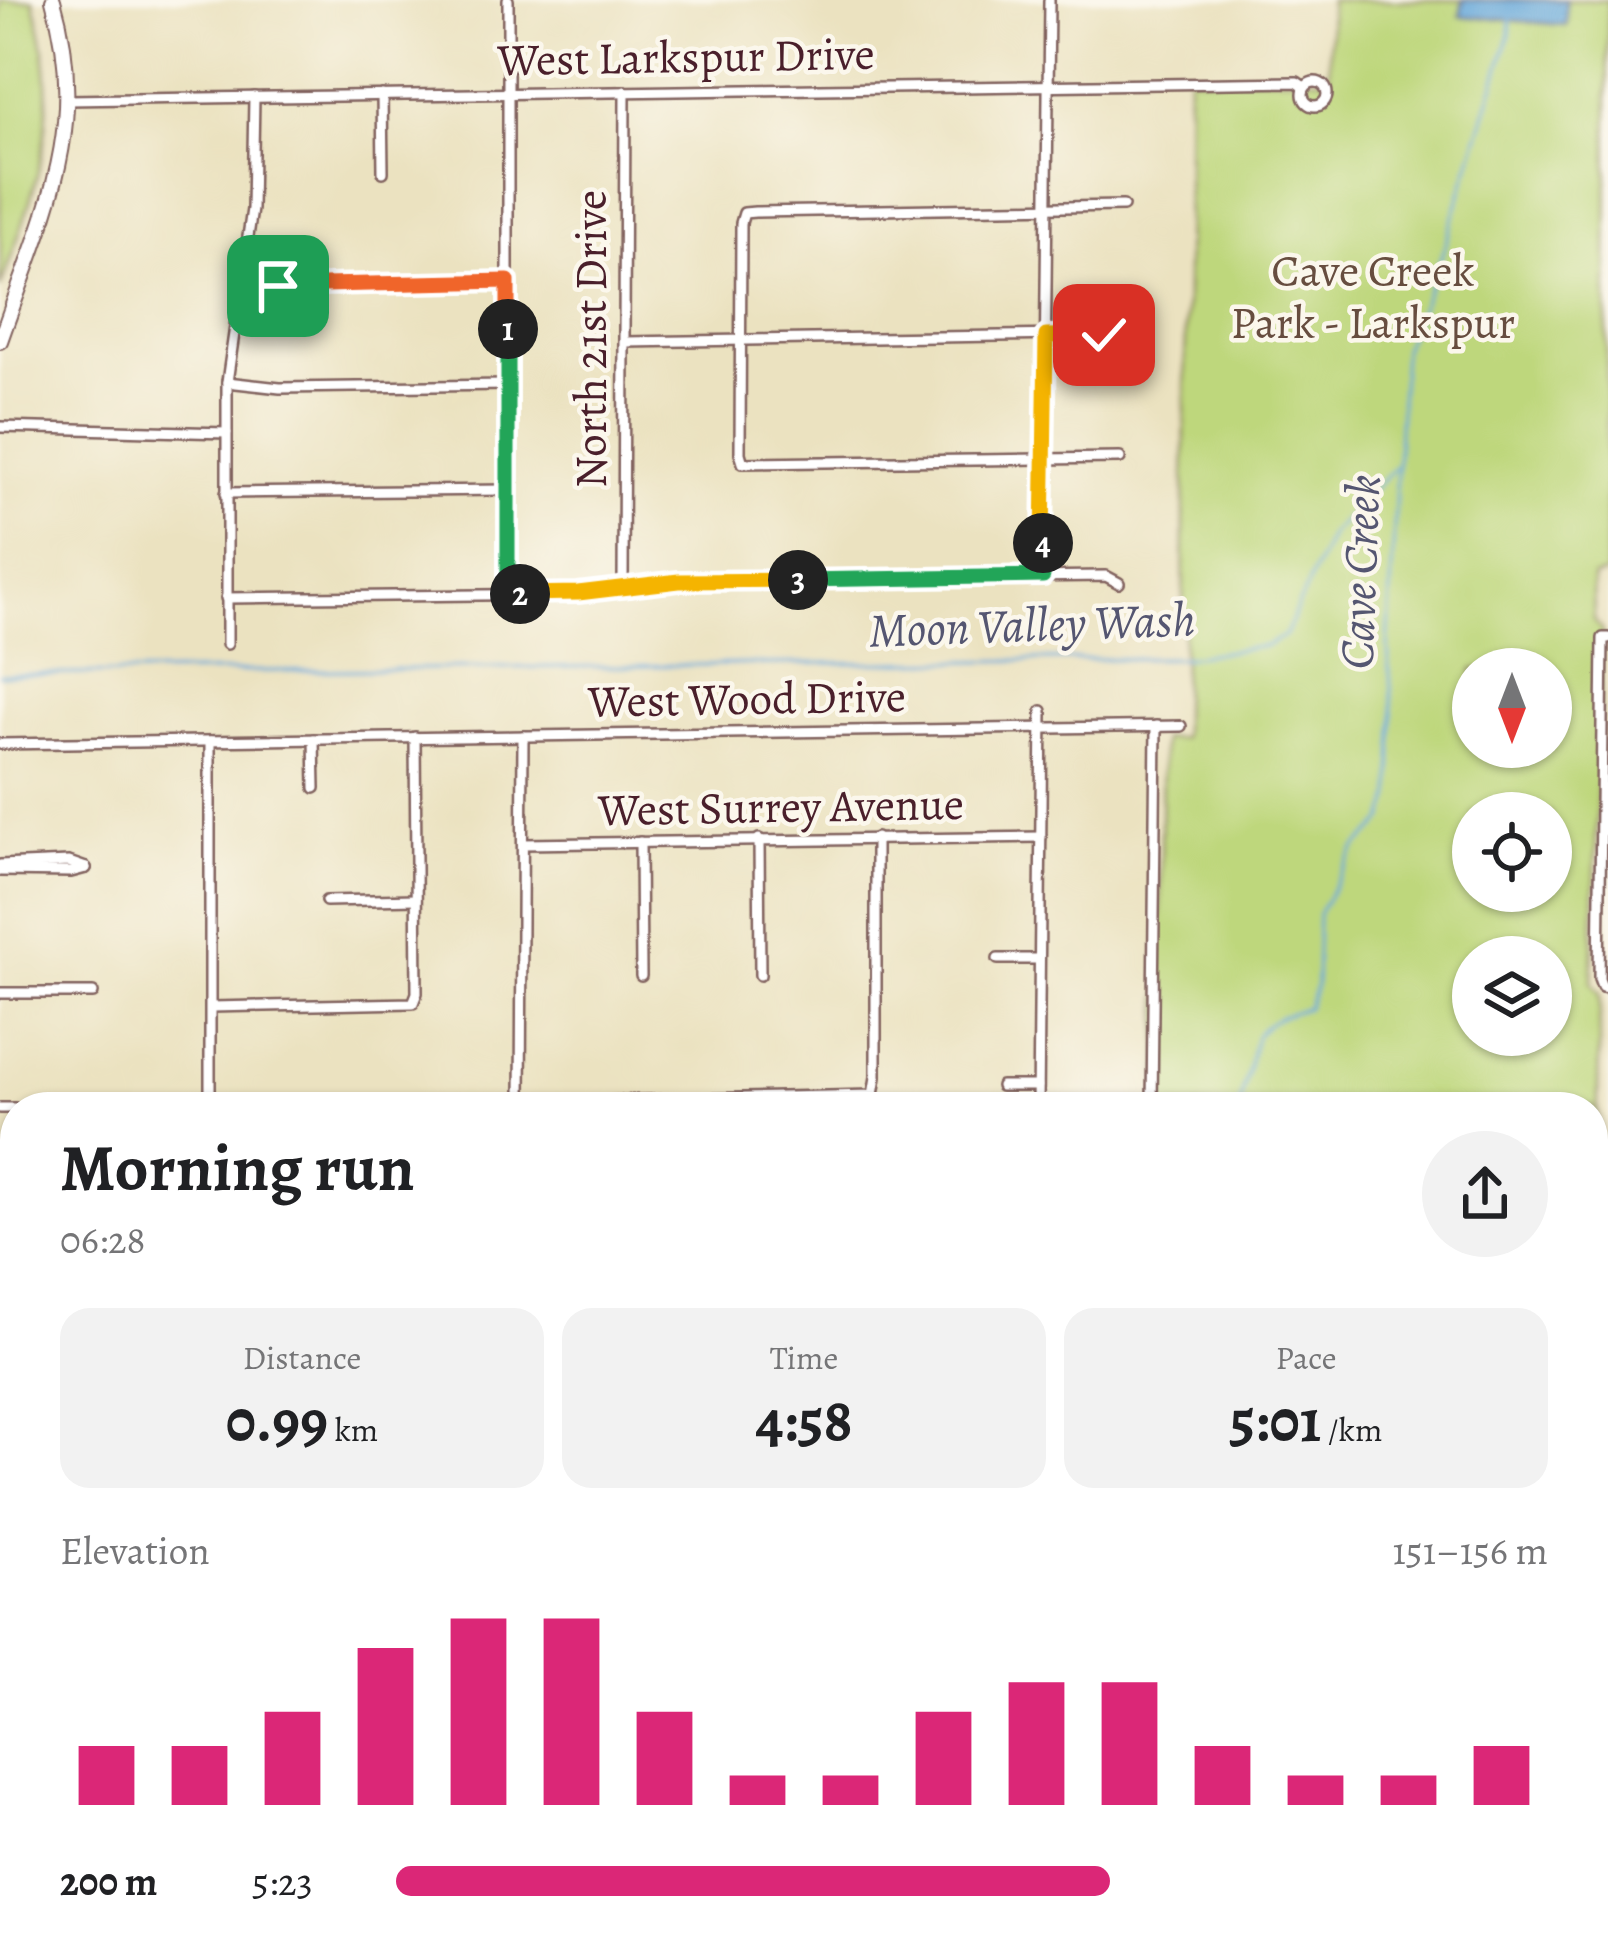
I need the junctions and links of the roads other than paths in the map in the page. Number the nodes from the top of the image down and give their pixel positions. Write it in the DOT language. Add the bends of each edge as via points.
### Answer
graph roads {
  1 [pos="53,0"];
  2 [pos="508,0"];
  3 [pos="1049,0"];
  4 [pos="1048,83"];
  5 [pos="1304,87"];
  6 [pos="626,91"];
  7 [pos="509,93"];
  8 [pos="382,95"];
  9 [pos="254,97"];
  10 [pos="68,100"];
  11 [pos="383,172"];
  12 [pos="1123,206"];
  13 [pos="1047,207"];
  14 [pos="242,279"];
  15 [pos="508,281"];
  16 [pos="1122,334"];
  17 [pos="1046,336"];
  18 [pos="0,341"];
  19 [pos="741,341"];
  20 [pos="625,342"];
  21 [pos="227,382"];
  22 [pos="508,386"];
  23 [pos="0,427"];
  24 [pos="227,433"];
  25 [pos="1120,458"];
  26 [pos="1044,459"];
  27 [pos="507,490"];
  28 [pos="226,493"];
  29 [pos="1043,576"];
  30 [pos="1118,583"];
  31 [pos="623,587"];
  32 [pos="508,594"];
  33 [pos="226,598"];
  34 [pos="1605,638"];
  35 [pos="227,644"];
  36 [pos="1042,711"];
  37 [pos="1181,726"];
  38 [pos="1042,727"];
  39 [pos="1156,727"];
  40 [pos="524,736"];
  41 [pos="416,737"];
  42 [pos="314,739"];
  43 [pos="210,741"];
  44 [pos="0,745"];
  45 [pos="1604,758"];
  46 [pos="315,788"];
  47 [pos="1041,837"];
  48 [pos="875,838"];
  49 [pos="759,839"];
  50 [pos="640,842"];
  51 [pos="523,844"];
  52 [pos="0,868"];
  53 [pos="1604,874"];
  54 [pos="416,899"];
  55 [pos="326,901"];
  56 [pos="998,959"];
  57 [pos="1039,959"];
  58 [pos="760,975"];
  59 [pos="641,976"];
  60 [pos="1605,987"];
  61 [pos="0,993"];
  62 [pos="93,993"];
  63 [pos="211,1007"];
  64 [pos="1001,1086"];
  65 [pos="1038,1086"];
  66 [pos="210,1092"];
  67 [pos="520,1092"];
  68 [pos="874,1092"];
  69 [pos="1038,1092"];
  70 [pos="1152,1092"];
  1 -- 10 [label="main road"];
  2 -- 7 [label="street"];
  3 -- 4 [label="street"];
  4 -- 5 [label="street, West Larkspur Drive"];
  4 -- 6 [label="street, West Larkspur Drive"];
  4 -- 13 [label="street"];
  6 -- 7 [label="street, West Larkspur Drive"];
  6 -- 20 [label="street, North 21st Drive"];
  7 -- 8 [label="street, West Larkspur Drive"];
  7 -- 15 [label="street"];
  8 -- 9 [label="street, West Larkspur Drive"];
  8 -- 11 [label="street"];
  9 -- 10 [label="street, West Larkspur Drive"];
  9 -- 14 [label="street"];
  10 -- 18 [label="main road" via="55,190"];
  12 -- 13 [label="street"];
  13 -- 17 [label="street"];
  13 -- 19 [label="street" via="745,213"];
  14 -- 15 [label="street" via="278,286"];
  14 -- 21 [label="street"];
  15 -- 22 [label="street"];
  16 -- 17 [label="street"];
  17 -- 19 [label="street"];
  17 -- 26 [label="street"];
  19 -- 20 [label="street"];
  19 -- 26 [label="street" via="743,464"];
  20 -- 31 [label="street, North 21st Drive"];
  21 -- 22 [label="street"];
  21 -- 24 [label="street"];
  22 -- 27 [label="street"];
  23 -- 24 [label="street"];
  24 -- 28 [label="street"];
  25 -- 26 [label="street"];
  26 -- 29 [label="street"];
  27 -- 28 [label="street"];
  27 -- 32 [label="street"];
  28 -- 33 [label="street"];
  29 -- 30 [label="street"];
  29 -- 31 [label="street"];
  31 -- 32 [label="street"];
  32 -- 33 [label="street"];
  33 -- 35 [label="street"];
  34 -- 45 [label="street"];
  36 -- 38 [label="street"];
  37 -- 39 [label="street, West Wood Drive"];
  38 -- 39 [label="street, West Wood Drive"];
  38 -- 40 [label="street, West Wood Drive"];
  38 -- 47 [label="street"];
  39 -- 70 [label="street"];
  40 -- 41 [label="street, West Wood Drive"];
  40 -- 51 [label="street"];
  41 -- 42 [label="street, West Wood Drive"];
  41 -- 54 [label="street"];
  42 -- 43 [label="street, West Wood Drive"];
  42 -- 46 [label="street"];
  43 -- 44 [label="street, West Wood Drive"];
  43 -- 63 [label="street"];
  45 -- 53 [label="street"];
  47 -- 48 [label="street, West Surrey Avenue"];
  47 -- 57 [label="street"];
  48 -- 49 [label="street, West Surrey Avenue"];
  48 -- 68 [label="street"];
  49 -- 50 [label="street, West Surrey Avenue"];
  49 -- 58 [label="street"];
  50 -- 51 [label="street, West Surrey Avenue"];
  50 -- 59 [label="street"];
  51 -- 67 [label="street"];
  52 -- 52 [label="street" via="71,872 86,868 69,862"];
  53 -- 60 [label="street"];
  54 -- 55 [label="street"];
  54 -- 63 [label="street" via="412,1003"];
  56 -- 57 [label="street"];
  57 -- 65 [label="street"];
  61 -- 62 [label="street"];
  63 -- 66 [label="street"];
  64 -- 65 [label="street"];
  65 -- 69 [label="street"];
}
